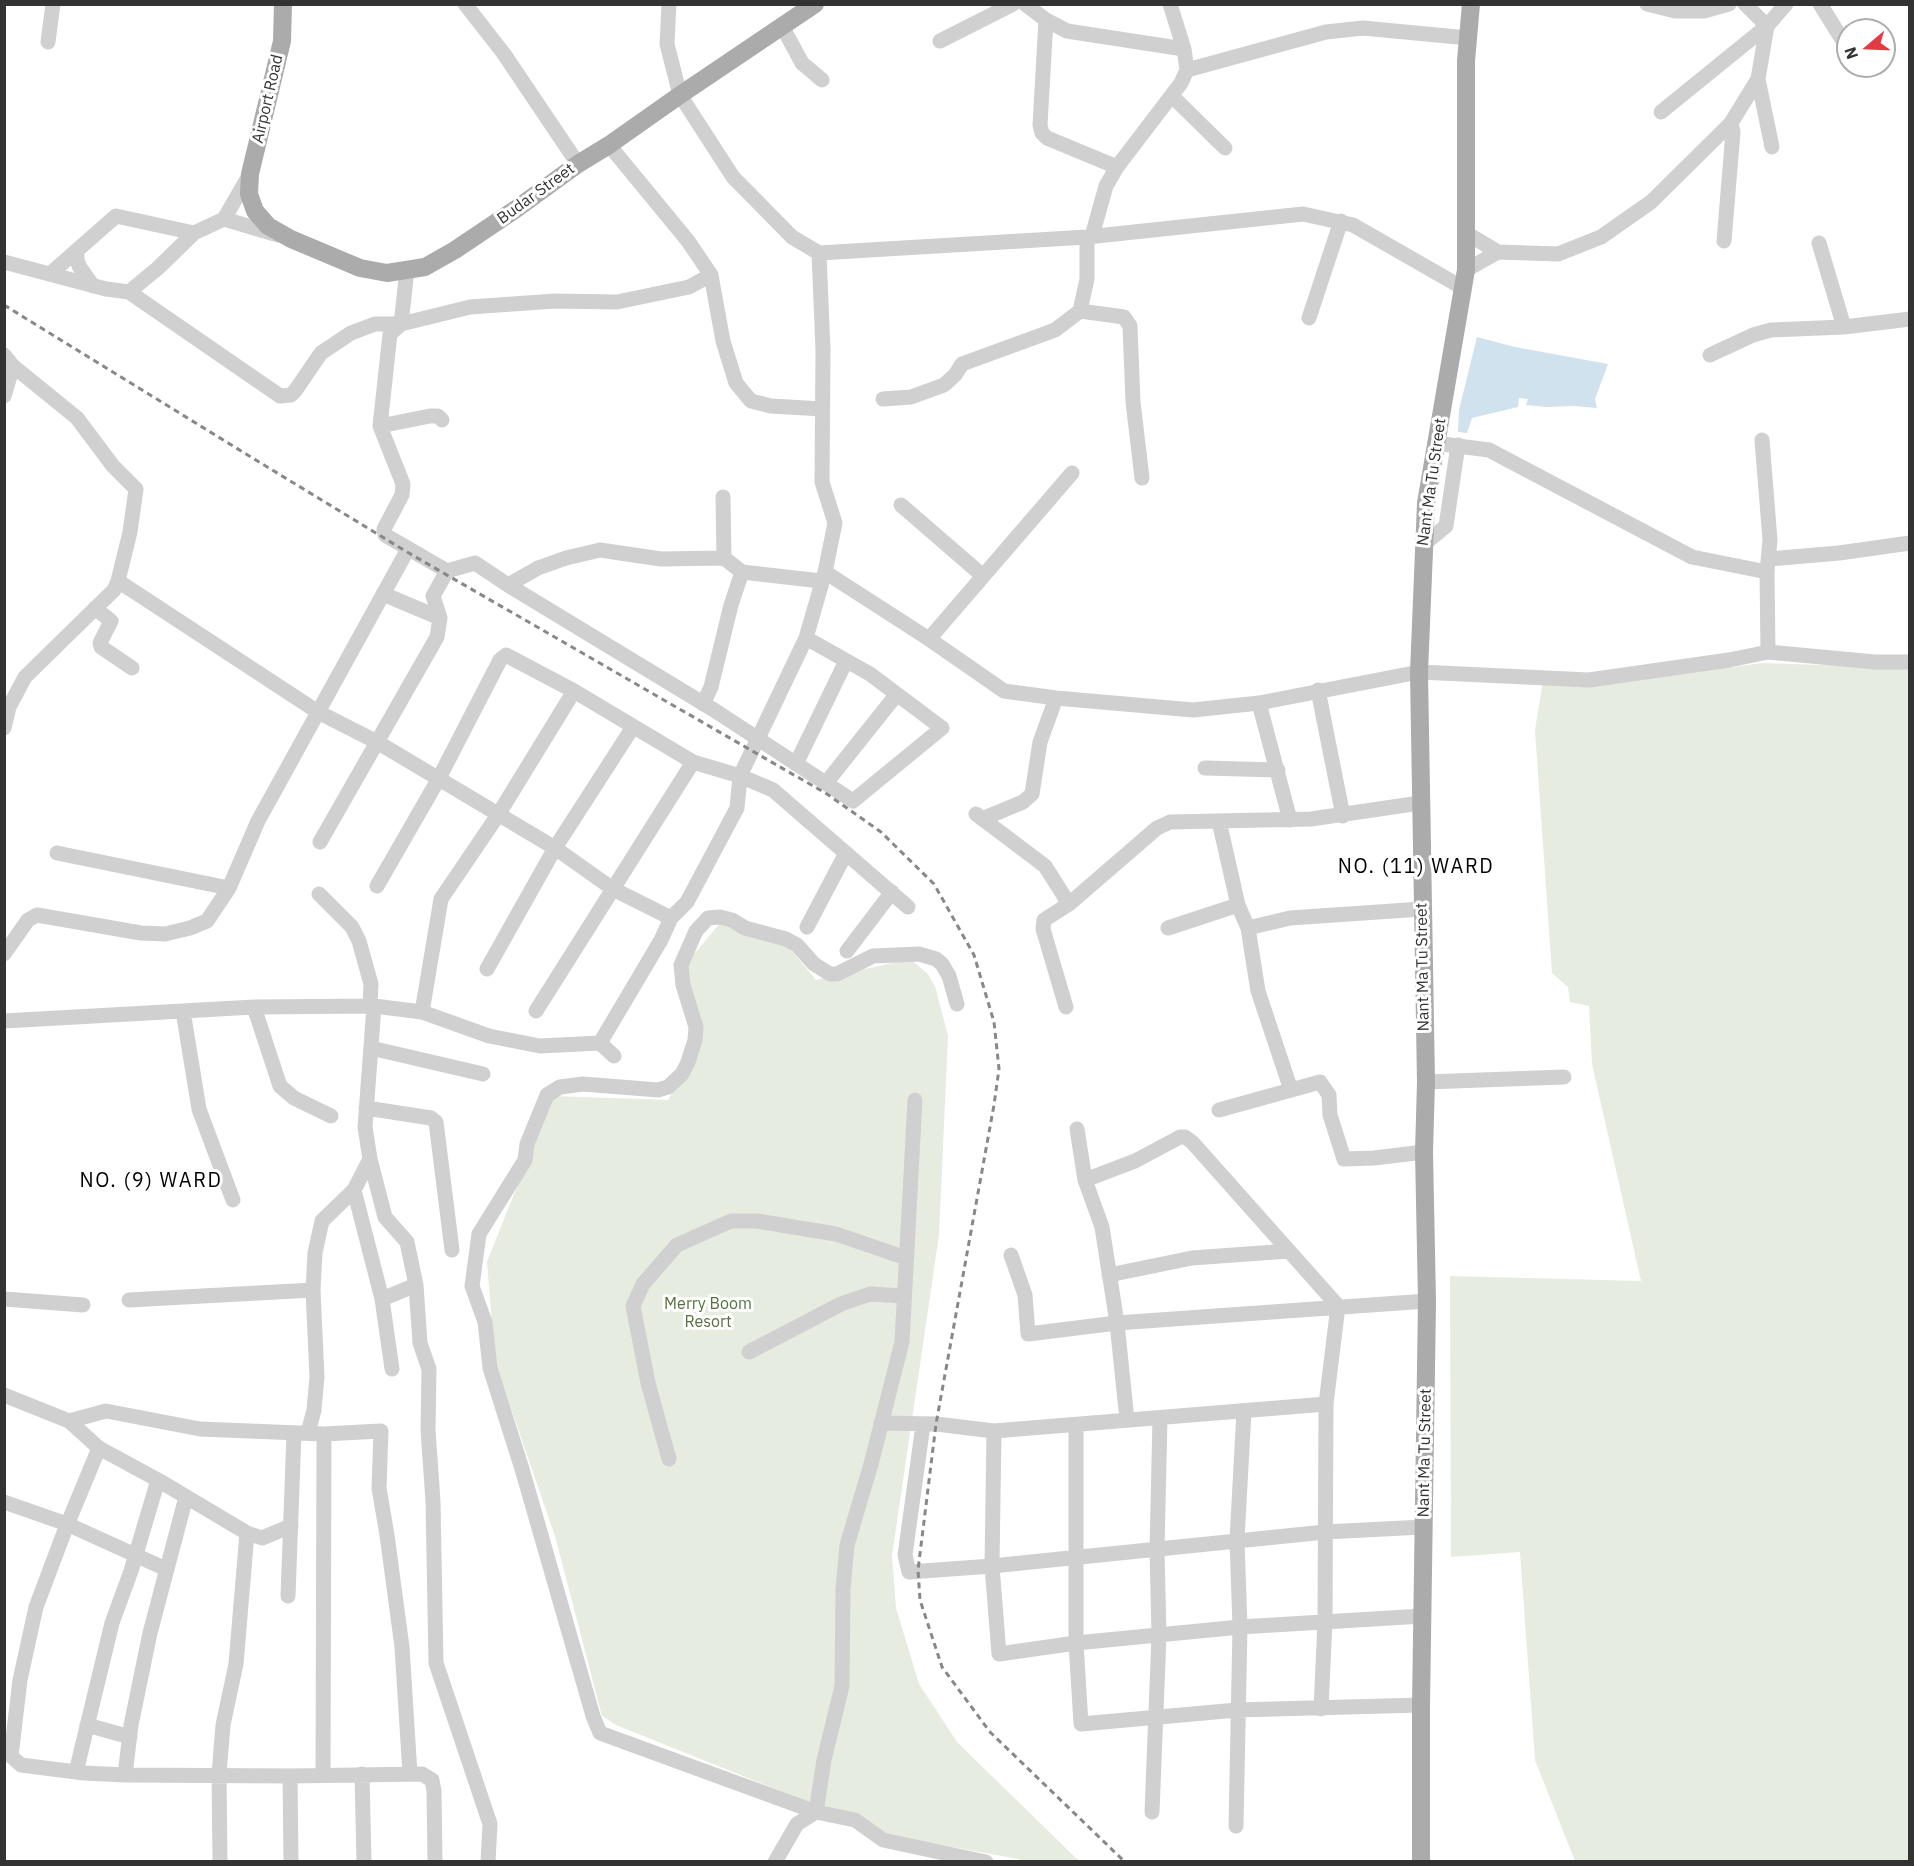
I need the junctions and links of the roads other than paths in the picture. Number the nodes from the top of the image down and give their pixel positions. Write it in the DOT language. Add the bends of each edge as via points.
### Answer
graph roads {
  1 [pos="53,4"];
  2 [pos="283,4"];
  3 [pos="465,4"];
  4 [pos="669,4"];
  5 [pos="815,4"];
  6 [pos="1013,4"];
  7 [pos="1025,4"];
  8 [pos="1170,4"];
  9 [pos="1471,4"];
  10 [pos="1647,4"];
  11 [pos="1729,4"];
  12 [pos="1745,4"];
  13 [pos="1786,4"];
  14 [pos="1820,4"];
  15 [pos="1703,8"];
  16 [pos="1046,20"];
  17 [pos="783,26"];
  18 [pos="1767,26"];
  19 [pos="1836,30"];
  20 [pos="1468,38"];
  21 [pos="940,41"];
  22 [pos="48,42"];
  23 [pos="1184,49"];
  24 [pos="1187,70"];
  25 [pos="1758,79"];
  26 [pos="822,80"];
  27 [pos="680,95"];
  28 [pos="1172,96"];
  29 [pos="1661,112"];
  30 [pos="1731,123"];
  31 [pos="609,145"];
  32 [pos="1772,147"];
  33 [pos="1225,148"];
  34 [pos="578,164"];
  35 [pos="1117,167"];
  36 [pos="250,174"];
  37 [pos="249,194"];
  38 [pos="224,219"];
  39 [pos="1341,221"];
  40 [pos="194,233"];
  41 [pos="1466,233"];
  42 [pos="1089,237"];
  43 [pos="291,239"];
  44 [pos="1724,240"];
  45 [pos="1819,243"];
  46 [pos="77,250"];
  47 [pos="1498,252"];
  48 [pos="819,253"];
  49 [pos="4,262"];
  50 [pos="407,270"];
  51 [pos="50,274"];
  52 [pos="711,275"];
  53 [pos="1465,279"];
  54 [pos="93,286"];
  55 [pos="129,292"];
  56 [pos="1080,311"];
  57 [pos="1309,318"];
  58 [pos="1910,318"];
  59 [pos="401,324"];
  60 [pos="1844,327"];
  61 [pos="1710,355"];
  62 [pos="9,361"];
  63 [pos="4,396"];
  64 [pos="883,399"];
  65 [pos="822,409"];
  66 [pos="442,420"];
  67 [pos="380,426"];
  68 [pos="1762,440"];
  69 [pos="1435,443"];
  70 [pos="1458,445"];
  71 [pos="1072,473"];
  72 [pos="1142,478"];
  73 [pos="723,497"];
  74 [pos="901,505"];
  75 [pos="1910,543"];
  76 [pos="1423,545"];
  77 [pos="408,549"];
  78 [pos="724,558"];
  79 [pos="1768,566"];
  80 [pos="447,571"];
  81 [pos="742,572"];
  82 [pos="983,576"];
  83 [pos="823,577"];
  84 [pos="118,581"];
  85 [pos="508,585"];
  86 [pos="383,594"];
  87 [pos="95,608"];
  88 [pos="440,618"];
  89 [pos="807,638"];
  90 [pos="929,639"];
  91 [pos="1768,652"];
  92 [pos="846,661"];
  93 [pos="1910,662"];
  94 [pos="132,668"];
  95 [pos="1419,672"];
  96 [pos="1318,690"];
  97 [pos="574,692"];
  98 [pos="897,694"];
  99 [pos="1056,698"];
  100 [pos="1259,703"];
  101 [pos="704,704"];
  102 [pos="7,706"];
  103 [pos="318,712"];
  104 [pos="633,727"];
  105 [pos="4,728"];
  106 [pos="758,738"];
  107 [pos="376,742"];
  108 [pos="693,762"];
  109 [pos="796,764"];
  110 [pos="1204,768"];
  111 [pos="1278,770"];
  112 [pos="740,776"];
  113 [pos="438,780"];
  114 [pos="826,783"];
  115 [pos="1420,803"];
  116 [pos="498,815"];
  117 [pos="1343,816"];
  118 [pos="1290,820"];
  119 [pos="1219,821"];
  120 [pos="321,842"];
  121 [pos="555,848"];
  122 [pos="57,853"];
  123 [pos="846,853"];
  124 [pos="377,886"];
  125 [pos="229,888"];
  126 [pos="613,889"];
  127 [pos="892,892"];
  128 [pos="319,894"];
  129 [pos="1069,904"];
  130 [pos="1238,905"];
  131 [pos="908,907"];
  132 [pos="1422,909"];
  133 [pos="671,918"];
  134 [pos="807,927"];
  135 [pos="1168,928"];
  136 [pos="1248,928"];
  137 [pos="6,949"];
  138 [pos="847,951"];
  139 [pos="487,969"];
  140 [pos="957,1004"];
  141 [pos="372,1005"];
  142 [pos="254,1007"];
  143 [pos="1066,1007"];
  144 [pos="183,1011"];
  145 [pos="536,1011"];
  146 [pos="422,1012"];
  147 [pos="4,1021"];
  148 [pos="600,1043"];
  149 [pos="371,1048"];
  150 [pos="614,1056"];
  151 [pos="483,1074"];
  152 [pos="1564,1077"];
  153 [pos="1426,1082"];
  154 [pos="1291,1090"];
  155 [pos="915,1100"];
  156 [pos="366,1108"];
  157 [pos="1219,1110"];
  158 [pos="331,1116"];
  159 [pos="1077,1129"];
  160 [pos="1424,1152"];
  161 [pos="370,1159"];
  162 [pos="1085,1180"];
  163 [pos="354,1190"];
  164 [pos="233,1200"];
  165 [pos="452,1250"];
  166 [pos="1289,1251"];
  167 [pos="1011,1255"];
  168 [pos="906,1258"];
  169 [pos="1109,1275"];
  170 [pos="416,1285"];
  171 [pos="313,1290"];
  172 [pos="904,1296"];
  173 [pos="4,1299"];
  174 [pos="382,1299"];
  175 [pos="129,1300"];
  176 [pos="1427,1301"];
  177 [pos="83,1305"];
  178 [pos="1338,1306"];
  179 [pos="1117,1323"];
  180 [pos="748,1352"];
  181 [pos="392,1369"];
  182 [pos="4,1395"];
  183 [pos="1326,1404"];
  184 [pos="1244,1411"];
  185 [pos="1160,1418"];
  186 [pos="1127,1420"];
  187 [pos="69,1421"];
  188 [pos="881,1423"];
  189 [pos="923,1425"];
  190 [pos="1076,1425"];
  191 [pos="994,1431"];
  192 [pos="301,1433"];
  193 [pos="324,1434"];
  194 [pos="99,1448"];
  195 [pos="669,1459"];
  196 [pos="158,1480"];
  197 [pos="186,1497"];
  198 [pos="4,1502"];
  199 [pos="68,1524"];
  200 [pos="291,1526"];
  201 [pos="1423,1527"];
  202 [pos="1325,1532"];
  203 [pos="247,1533"];
  204 [pos="1237,1540"];
  205 [pos="1157,1549"];
  206 [pos="136,1553"];
  207 [pos="1076,1556"];
  208 [pos="992,1566"];
  209 [pos="166,1569"];
  210 [pos="288,1596"];
  211 [pos="1423,1616"];
  212 [pos="1325,1621"];
  213 [pos="1240,1627"];
  214 [pos="1159,1636"];
  215 [pos="1076,1643"];
  216 [pos="1421,1705"];
  217 [pos="1322,1708"];
  218 [pos="1237,1710"];
  219 [pos="1155,1719"];
  220 [pos="87,1725"];
  221 [pos="130,1737"];
  222 [pos="76,1772"];
  223 [pos="219,1774"];
  224 [pos="323,1774"];
  225 [pos="362,1774"];
  226 [pos="410,1774"];
  227 [pos="125,1775"];
  228 [pos="290,1776"];
  229 [pos="816,1812"];
  230 [pos="1152,1812"];
  231 [pos="1236,1826"];
  232 [pos="220,1862"];
  233 [pos="291,1862"];
  234 [pos="364,1862"];
  235 [pos="435,1862"];
  236 [pos="488,1862"];
  237 [pos="775,1862"];
  238 [pos="986,1862"];
  239 [pos="1421,1862"];
  1 -- 22 [label="street"];
  2 -- 36 [label="main road, Airport Road" via="282,41"];
  3 -- 34 [label="street" via="504,54"];
  4 -- 27 [label="street" via="667,44"];
  5 -- 17 [label="main road, Budar Street"];
  6 -- 21 [label="street"];
  7 -- 16 [label="street"];
  8 -- 23 [label="street"];
  9 -- 20 [label="main road, Nant Ma Tu Street"];
  10 -- 15 [label="street" via="1675,11"];
  11 -- 15 [label="street"];
  12 -- 18 [label="street"];
  13 -- 18 [label="street"];
  14 -- 19 [label="street"];
  16 -- 23 [label="street" via="1067,31"];
  16 -- 35 [label="street" via="1042,133"];
  17 -- 26 [label="street" via="802,63"];
  17 -- 27 [label="main road, Budar Street"];
  18 -- 25 [label="street"];
  18 -- 29 [label="street"];
  20 -- 24 [label="street" via="1363,28 1326,32"];
  20 -- 41 [label="main road, Nant Ma Tu Street"];
  23 -- 24 [label="street"];
  24 -- 28 [label="street"];
  25 -- 30 [label="street"];
  25 -- 32 [label="street"];
  27 -- 31 [label="main road, Budar Street"];
  27 -- 48 [label="street" via="733,177 792,237"];
  28 -- 33 [label="street"];
  28 -- 35 [label="street"];
  30 -- 44 [label="street"];
  30 -- 47 [label="street" via="1651,202 1600,237 1558,254"];
  31 -- 34 [label="main road, Budar Street"];
  31 -- 52 [label="street"];
  34 -- 50 [label="main road, Budar Street" via="455,250 425,267"];
  35 -- 42 [label="street" via="1106,186"];
  36 -- 37 [label="main road, Airport Road"];
  36 -- 38 [label="street"];
  37 -- 43 [label="main road, Budar Street" via="255,211 268,226"];
  38 -- 40 [label="street"];
  38 -- 43 [label="street"];
  39 -- 42 [label="street" via="1303,214"];
  39 -- 53 [label="street"];
  39 -- 57 [label="street"];
  40 -- 46 [label="street" via="116,216"];
  40 -- 55 [label="street"];
  41 -- 47 [label="street"];
  41 -- 53 [label="main road, Nant Ma Tu Street"];
  42 -- 48 [label="street"];
  42 -- 56 [label="street" via="1087,279"];
  43 -- 50 [label="main road, Budar Street" via="360,268 387,273"];
  45 -- 60 [label="street"];
  46 -- 51 [label="street"];
  46 -- 54 [label="street" via="79,266"];
  47 -- 53 [label="street"];
  48 -- 65 [label="street"];
  49 -- 51 [label="street"];
  50 -- 59 [label="street"];
  51 -- 54 [label="street"];
  52 -- 59 [label="street" via="689,287 617,302 555,301 470,307"];
  52 -- 65 [label="street" via="723,341 736,383 751,401"];
  53 -- 69 [label="main road, Nant Ma Tu Street"];
  54 -- 55 [label="street"];
  55 -- 59 [label="street" via="280,396 291,395 321,353 351,333 375,324"];
  56 -- 64 [label="street" via="1055,330 962,364 944,385 911,397"];
  56 -- 72 [label="street" via="1128,320"];
  58 -- 60 [label="street"];
  59 -- 67 [label="street" via="390,334"];
  60 -- 61 [label="street" via="1771,330"];
  62 -- 63 [label="street"];
  62 -- 84 [label="street" via="77,418 136,489"];
  65 -- 83 [label="street" via="822,482 835,523"];
  66 -- 67 [label="street" via="430,416"];
  67 -- 77 [label="street" via="403,484 402,495 384,529"];
  68 -- 79 [label="street" via="1770,540"];
  69 -- 70 [label="street"];
  69 -- 76 [label="main road, Nant Ma Tu Street"];
  70 -- 76 [label="street" via="1446,526"];
  70 -- 79 [label="street" via="1489,450 1692,556"];
  71 -- 82 [label="street"];
  73 -- 78 [label="street"];
  74 -- 82 [label="street"];
  75 -- 79 [label="street"];
  76 -- 95 [label="main road, Nant Ma Tu Street"];
  77 -- 80 [label="street"];
  77 -- 86 [label="street"];
  78 -- 81 [label="street"];
  78 -- 85 [label="street" via="661,560 600,550 538,568"];
  79 -- 91 [label="street"];
  80 -- 85 [label="street" via="475,563"];
  80 -- 88 [label="street" via="433,596"];
  81 -- 83 [label="street"];
  81 -- 101 [label="street"];
  82 -- 90 [label="street"];
  83 -- 89 [label="street"];
  83 -- 90 [label="street"];
  84 -- 87 [label="street"];
  84 -- 103 [label="street"];
  85 -- 101 [label="street"];
  86 -- 88 [label="street"];
  86 -- 103 [label="street"];
  87 -- 94 [label="street" via="111,621 101,647"];
  87 -- 102 [label="street" via="25,677"];
  88 -- 107 [label="street" via="437,638"];
  89 -- 92 [label="street"];
  89 -- 106 [label="street"];
  90 -- 99 [label="street" via="1004,691"];
  91 -- 93 [label="street"];
  91 -- 95 [label="street" via="1589,680"];
  92 -- 98 [label="street"];
  92 -- 109 [label="street"];
  95 -- 96 [label="street"];
  95 -- 115 [label="main road, Nant Ma Tu Street"];
  96 -- 100 [label="street"];
  96 -- 117 [label="street"];
  97 -- 104 [label="street"];
  97 -- 113 [label="street" via="506,655"];
  97 -- 116 [label="street"];
  98 -- 114 [label="street"];
  98 -- 114 [label="street" via="942,728 853,801"];
  99 -- 100 [label="street" via="1193,710"];
  99 -- 129 [label="street" via="1040,742 1032,794 1023,802 979,817 1045,866"];
  100 -- 111 [label="street"];
  101 -- 106 [label="street"];
  102 -- 105 [label="street"];
  103 -- 107 [label="street"];
  103 -- 125 [label="street" via="258,821"];
  104 -- 108 [label="street"];
  104 -- 121 [label="street"];
  106 -- 109 [label="street"];
  106 -- 112 [label="street"];
  107 -- 113 [label="street"];
  107 -- 120 [label="street"];
  108 -- 112 [label="street"];
  108 -- 126 [label="street"];
  109 -- 114 [label="street"];
  110 -- 111 [label="street"];
  111 -- 118 [label="street"];
  112 -- 123 [label="street" via="773,790"];
  112 -- 133 [label="street" via="737,808 687,902"];
  113 -- 116 [label="street"];
  113 -- 124 [label="street"];
  115 -- 117 [label="street"];
  115 -- 132 [label="main road, Nant Ma Tu Street"];
  116 -- 121 [label="street"];
  116 -- 146 [label="street" via="441,899"];
  117 -- 118 [label="street"];
  118 -- 119 [label="street"];
  119 -- 129 [label="street" via="1170,822 1157,828"];
  119 -- 130 [label="street"];
  121 -- 126 [label="street"];
  121 -- 139 [label="street"];
  122 -- 125 [label="street"];
  123 -- 127 [label="street"];
  123 -- 134 [label="street"];
  125 -- 137 [label="street" via="207,921 190,928 165,934 141,933 37,915 28,920"];
  126 -- 133 [label="street"];
  126 -- 145 [label="street"];
  127 -- 131 [label="street"];
  127 -- 138 [label="street"];
  128 -- 141 [label="street" via="352,927 359,941 371,984"];
  129 -- 143 [label="street" via="1044,920 1043,929"];
  130 -- 135 [label="street"];
  130 -- 136 [label="street"];
  132 -- 136 [label="street" via="1290,918"];
  132 -- 153 [label="main road, Nant Ma Tu Street"];
  133 -- 148 [label="street"];
  136 -- 154 [label="street" via="1257,991"];
  140 -- 229 [label="street" via="948,976 936,959 919,954 873,956 830,974 786,939 745,928 732,920 708,918 696,931 681,964 680,974 696,1027 682,1074 668,1087 658,1090 583,1084 560,1087 547,1095 527,1144 525,1160 479,1234 472,1286 485,1322 490,1368 600,1733"];
  141 -- 142 [label="street"];
  141 -- 146 [label="street"];
  141 -- 149 [label="street"];
  142 -- 144 [label="street"];
  142 -- 158 [label="street" via="280,1086 294,1098"];
  144 -- 147 [label="street"];
  144 -- 164 [label="street" via="199,1109"];
  146 -- 148 [label="street" via="489,1036 540,1046"];
  148 -- 150 [label="street"];
  149 -- 151 [label="street"];
  149 -- 156 [label="street"];
  152 -- 153 [label="street"];
  153 -- 160 [label="main road, Nant Ma Tu Street"];
  154 -- 157 [label="street"];
  154 -- 160 [label="street" via="1320,1082 1329,1095 1330,1115 1344,1159"];
  155 -- 168 [label="street"];
  156 -- 161 [label="street"];
  156 -- 165 [label="street" via="436,1122"];
  159 -- 162 [label="street"];
  160 -- 176 [label="main road, Nant Ma Tu Street"];
  161 -- 163 [label="street"];
  161 -- 170 [label="street" via="385,1217 407,1242"];
  162 -- 166 [label="street" via="1185,1137"];
  162 -- 169 [label="street" via="1101,1227"];
  163 -- 171 [label="street" via="322,1221"];
  163 -- 174 [label="street"];
  166 -- 169 [label="street" via="1192,1258"];
  166 -- 178 [label="street"];
  167 -- 179 [label="street" via="1025,1294 1028,1334"];
  168 -- 172 [label="street"];
  168 -- 195 [label="street" via="836,1234 757,1221 731,1221 677,1245 643,1284 633,1305 648,1383"];
  169 -- 179 [label="street"];
  170 -- 174 [label="street"];
  170 -- 236 [label="street" via="420,1343 429,1369 436,1663 490,1824"];
  171 -- 175 [label="street"];
  171 -- 192 [label="street" via="314,1410"];
  172 -- 180 [label="street" via="870,1294 840,1304"];
  172 -- 188 [label="street" via="902,1342"];
  173 -- 177 [label="street"];
  174 -- 181 [label="street"];
  176 -- 178 [label="street"];
  176 -- 201 [label="main road, Nant Ma Tu Street"];
  178 -- 179 [label="street"];
  178 -- 183 [label="street"];
  179 -- 186 [label="street"];
  182 -- 187 [label="street"];
  183 -- 184 [label="street"];
  183 -- 202 [label="street"];
  184 -- 185 [label="street"];
  184 -- 204 [label="street"];
  185 -- 186 [label="street"];
  185 -- 205 [label="street"];
  186 -- 190 [label="street"];
  187 -- 192 [label="street" via="106,1411 200,1429"];
  187 -- 194 [label="street"];
  188 -- 189 [label="street"];
  188 -- 229 [label="street" via="847,1545 842,1686"];
  189 -- 191 [label="street"];
  189 -- 208 [label="street" via="905,1555 909,1572"];
  190 -- 191 [label="street"];
  190 -- 207 [label="street"];
  191 -- 208 [label="street"];
  192 -- 193 [label="street"];
  192 -- 200 [label="street"];
  193 -- 224 [label="street"];
  193 -- 226 [label="street" via="381,1431 380,1488 402,1647"];
  194 -- 196 [label="street"];
  194 -- 199 [label="street"];
  196 -- 197 [label="street"];
  196 -- 206 [label="street"];
  197 -- 203 [label="street"];
  197 -- 209 [label="street"];
  198 -- 199 [label="street"];
  199 -- 206 [label="street"];
  199 -- 222 [label="street" via="36,1606 20,1680 10,1756 21,1765"];
  200 -- 203 [label="street" via="262,1538"];
  200 -- 210 [label="street"];
  201 -- 202 [label="street"];
  201 -- 211 [label="main road, Nant Ma Tu Street"];
  202 -- 204 [label="street"];
  202 -- 212 [label="street"];
  203 -- 223 [label="street" via="236,1664 223,1725"];
  204 -- 205 [label="street"];
  204 -- 213 [label="street"];
  205 -- 207 [label="street"];
  205 -- 214 [label="street"];
  206 -- 209 [label="street"];
  206 -- 220 [label="street" via="112,1623"];
  207 -- 208 [label="street"];
  207 -- 215 [label="street"];
  208 -- 215 [label="street" via="999,1654"];
  209 -- 221 [label="street"];
  211 -- 212 [label="street"];
  211 -- 216 [label="main road, Nant Ma Tu Street"];
  212 -- 213 [label="street"];
  212 -- 217 [label="street"];
  213 -- 214 [label="street"];
  213 -- 218 [label="street"];
  214 -- 215 [label="street"];
  214 -- 219 [label="street"];
  215 -- 219 [label="street" via="1081,1724"];
  216 -- 217 [label="street"];
  216 -- 239 [label="main road, Nant Ma Tu Street"];
  217 -- 218 [label="street"];
  218 -- 219 [label="street"];
  218 -- 231 [label="street"];
  219 -- 230 [label="street"];
  220 -- 221 [label="street"];
  220 -- 222 [label="street"];
  221 -- 227 [label="street"];
  222 -- 227 [label="street"];
  223 -- 227 [label="street"];
  223 -- 228 [label="street"];
  223 -- 232 [label="street"];
  224 -- 225 [label="street"];
  224 -- 228 [label="street"];
  225 -- 226 [label="street"];
  225 -- 234 [label="street"];
  226 -- 235 [label="street" via="422,1774 432,1780"];
  228 -- 233 [label="street"];
  229 -- 237 [label="street" via="797,1824"];
  229 -- 238 [label="street" via="855,1820 883,1840"];
}
